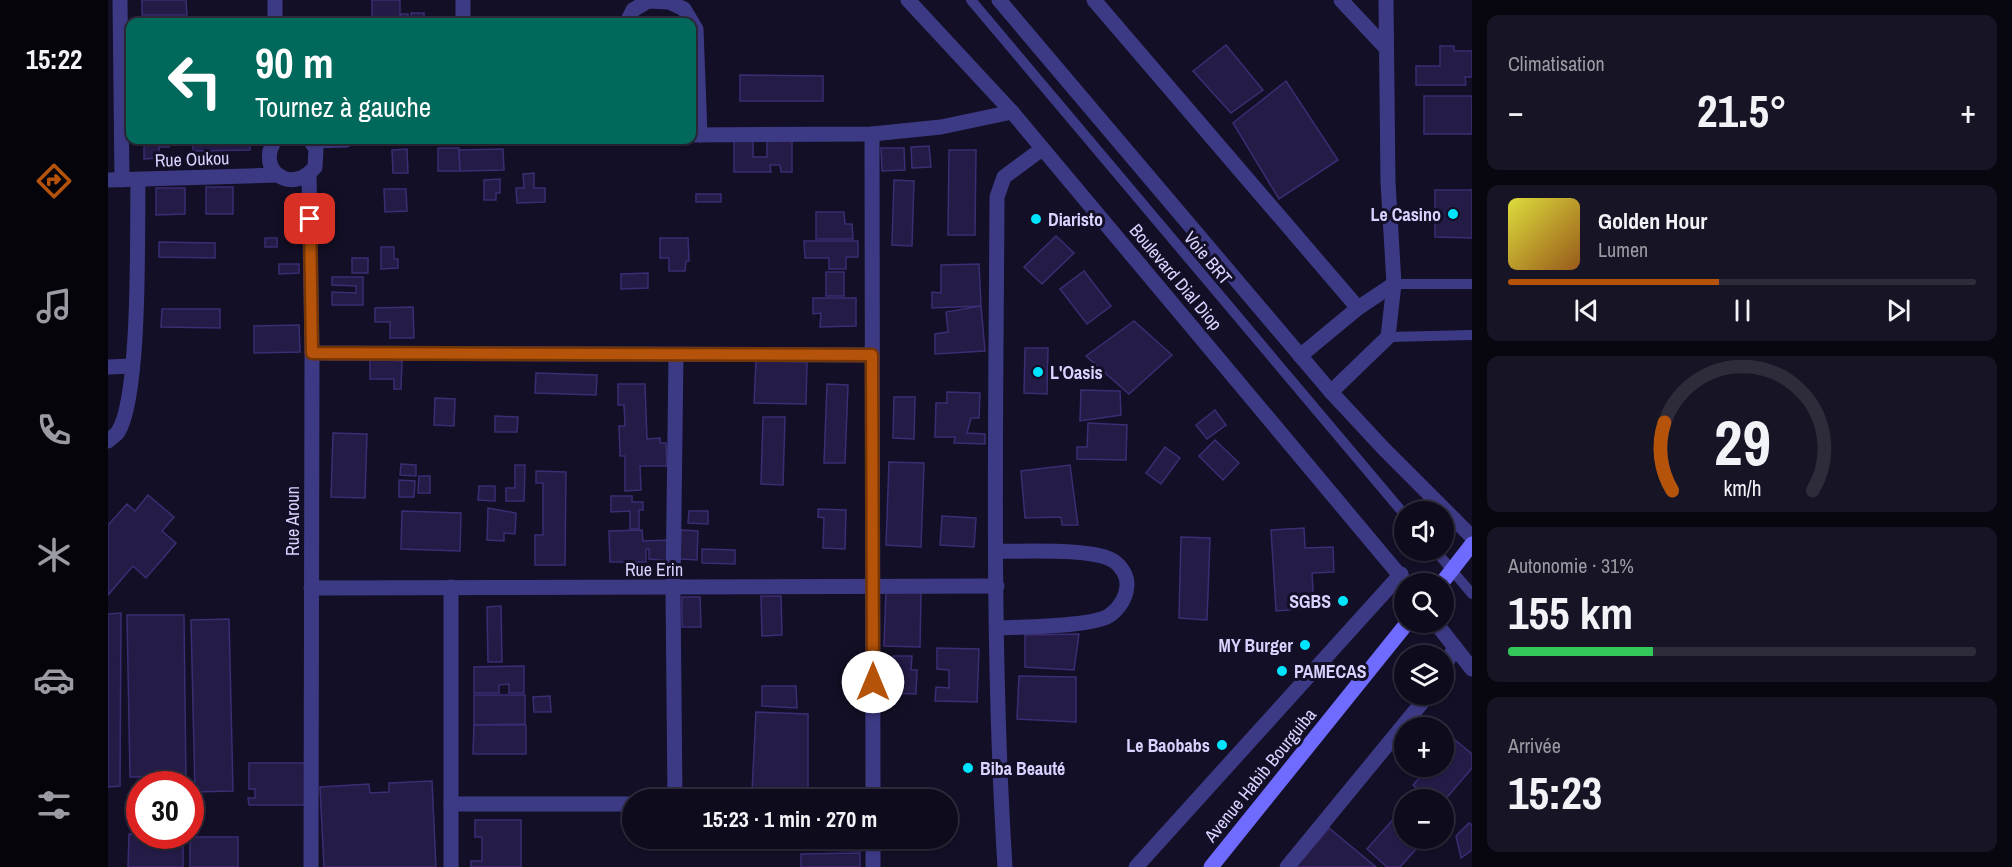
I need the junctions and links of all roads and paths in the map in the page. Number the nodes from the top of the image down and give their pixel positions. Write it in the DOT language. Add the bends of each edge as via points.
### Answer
graph roads {
  1 [pos="120,0"];
  2 [pos="275,0"];
  3 [pos="463,0"];
  4 [pos="908,0"];
  5 [pos="963,0"];
  6 [pos="970,0"];
  7 [pos="999,0"];
  8 [pos="1094,0"];
  9 [pos="1341,0"];
  10 [pos="1386,0"];
  11 [pos="275,18"];
  12 [pos="463,18"];
  13 [pos="629,18"];
  14 [pos="689,18"];
  15 [pos="987,23"];
  16 [pos="696,29"];
  17 [pos="1386,48"];
  18 [pos="1012,112"];
  19 [pos="872,134"];
  20 [pos="696,135"];
  21 [pos="273,144"];
  22 [pos="312,144"];
  23 [pos="1042,149"];
  24 [pos="309,174"];
  25 [pos="278,175"];
  26 [pos="115,180"];
  27 [pos="138,180"];
  28 [pos="1394,284"];
  29 [pos="1472,284"];
  30 [pos="1358,308"];
  31 [pos="1472,336"];
  32 [pos="1388,337"];
  33 [pos="312,353"];
  34 [pos="676,355"];
  35 [pos="872,355"];
  36 [pos="1300,356"];
  37 [pos="132,366"];
  38 [pos="108,367"];
  39 [pos="1332,392"];
  40 [pos="108,441"];
  41 [pos="1394,502"];
  42 [pos="1472,537"];
  43 [pos="1472,543"];
  44 [pos="996,551"];
  45 [pos="1444,561"];
  46 [pos="1452,570"];
  47 [pos="1399,573"];
  48 [pos="1450,573"];
  49 [pos="997,586"];
  50 [pos="452,587"];
  51 [pos="872,587"];
  52 [pos="311,588"];
  53 [pos="673,589"];
  54 [pos="1394,590"];
  55 [pos="1472,594"];
  56 [pos="997,628"];
  57 [pos="1399,633"];
  58 [pos="1444,633"];
  59 [pos="1455,647"];
  60 [pos="1472,669"];
  61 [pos="1420,705"];
  62 [pos="675,789"];
  63 [pos="873,789"];
  64 [pos="451,804"];
  65 [pos="622,804"];
  66 [pos="873,849"];
  67 [pos="311,867"];
  68 [pos="451,867"];
  69 [pos="873,867"];
  70 [pos="1005,867"];
  71 [pos="1136,867"];
  72 [pos="1211,867"];
  73 [pos="1287,867"];
  1 -- 26 [label="street"];
  2 -- 11 [label="street"];
  3 -- 12 [label="street"];
  4 -- 18 [label="street, Boulevard Dial Diop"];
  5 -- 15 [label="lane, Voie BRT"];
  6 -- 15 [label="lane, Voie BRT"];
  7 -- 36 [label="street"];
  8 -- 30 [label="street"];
  9 -- 17 [label="street"];
  10 -- 17 [label="street"];
  13 -- 14 [label="street" via="633,10 648,1 669,2 684,9"];
  15 -- 41 [label="lane, Voie BRT"];
  16 -- 20 [label="street"];
  17 -- 28 [label="street"];
  18 -- 19 [label="street" via="941,127"];
  18 -- 23 [label="street, Boulevard Dial Diop"];
  19 -- 20 [label="street"];
  19 -- 35 [label="street"];
  21 -- 25 [label="street" via="269,162"];
  22 -- 24 [label="street, Rue Aroun" via="317,158"];
  23 -- 44 [label="street" via="1004,177 997,197"];
  23 -- 47 [label="street, Boulevard Dial Diop"];
  24 -- 25 [label="street, Rue Oukou" via="297,180"];
  24 -- 33 [label="street, Rue Aroun"];
  25 -- 27 [label="street, Rue Oukou"];
  26 -- 27 [label="street, Rue Oukou"];
  27 -- 37 [label="street"];
  28 -- 29 [label="lane"];
  28 -- 30 [label="street"];
  28 -- 32 [label="street"];
  30 -- 36 [label="street"];
  31 -- 32 [label="lane"];
  32 -- 39 [label="street"];
  33 -- 34 [label="street"];
  33 -- 52 [label="street, Rue Aroun"];
  34 -- 35 [label="street"];
  34 -- 53 [label="street"];
  35 -- 51 [label="street"];
  36 -- 39 [label="street"];
  37 -- 38 [label="street"];
  37 -- 40 [label="street" via="126,412 118,432"];
  39 -- 42 [label="street"];
  43 -- 46 [label="main road"];
  44 -- 49 [label="street"];
  44 -- 56 [label="street" via="1109,558 1120,566 1127,583 1124,602 1109,616 1088,622"];
  45 -- 46 [label="lane"];
  46 -- 48 [label="main road"];
  46 -- 55 [label="lane"];
  49 -- 51 [label="street, Rue Erin"];
  49 -- 56 [label="street"];
  50 -- 52 [label="street, Rue Erin"];
  50 -- 53 [label="street, Rue Erin"];
  50 -- 64 [label="street"];
  51 -- 53 [label="street, Rue Erin"];
  51 -- 63 [label="street"];
  52 -- 67 [label="street, Rue Aroun"];
  53 -- 62 [label="street"];
  54 -- 71 [label="street"];
  56 -- 70 [label="street" via="999,780"];
  57 -- 72 [label="main road, Avenue Habib Bourguiba"];
  58 -- 59 [label="street"];
  59 -- 60 [label="street"];
  61 -- 73 [label="street"];
  64 -- 65 [label="street"];
  64 -- 68 [label="street"];
  66 -- 69 [label="street"];
}
